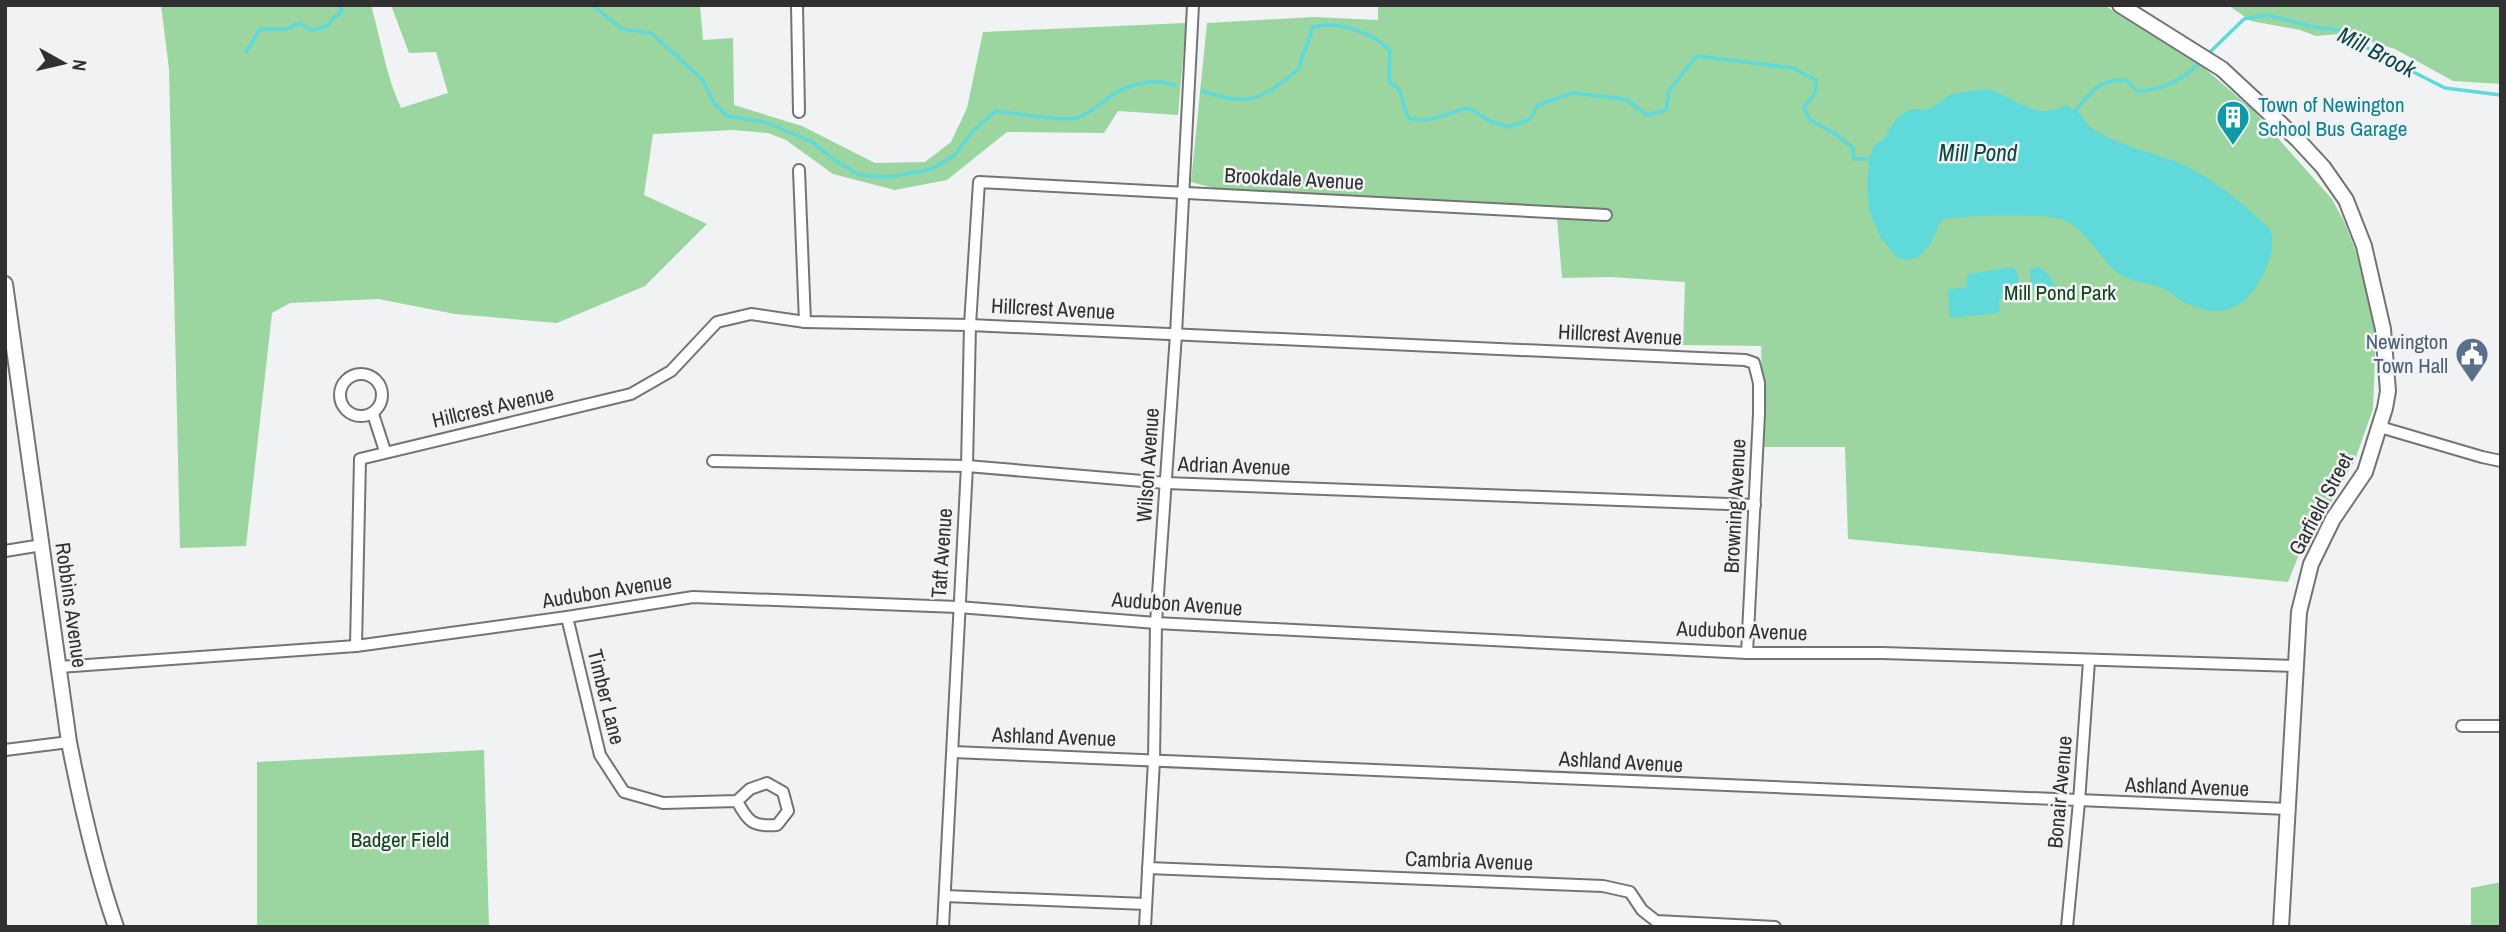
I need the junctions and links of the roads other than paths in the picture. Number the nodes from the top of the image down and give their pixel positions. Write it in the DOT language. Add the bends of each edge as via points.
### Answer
graph roads {
  1 [pos="797,5"];
  2 [pos="1193,5"];
  3 [pos="2120,5"];
  4 [pos="799,112"];
  5 [pos="799,170"];
  6 [pos="979,182"];
  7 [pos="1183,192"];
  8 [pos="1606,215"];
  9 [pos="5,284"];
  10 [pos="805,322"];
  11 [pos="970,325"];
  12 [pos="1175,334"];
  13 [pos="10,351"];
  14 [pos="1754,363"];
  15 [pos="373,414"];
  16 [pos="2380,427"];
  17 [pos="385,452"];
  18 [pos="713,461"];
  19 [pos="2501,461"];
  20 [pos="967,466"];
  21 [pos="1166,483"];
  22 [pos="1755,505"];
  23 [pos="42,545"];
  24 [pos="5,551"];
  25 [pos="958,607"];
  26 [pos="567,617"];
  27 [pos="1156,623"];
  28 [pos="356,646"];
  29 [pos="1746,653"];
  30 [pos="2089,661"];
  31 [pos="2296,666"];
  32 [pos="59,667"];
  33 [pos="2462,726"];
  34 [pos="2501,726"];
  35 [pos="69,742"];
  36 [pos="5,750"];
  37 [pos="953,752"];
  38 [pos="1154,760"];
  39 [pos="737,801"];
  40 [pos="2079,802"];
  41 [pos="2288,810"];
  42 [pos="1148,868"];
  43 [pos="945,896"];
  44 [pos="1146,904"];
  45 [pos="116,927"];
  46 [pos="943,927"];
  47 [pos="1145,927"];
  48 [pos="1775,927"];
  49 [pos="2067,927"];
  50 [pos="2281,927"];
  1 -- 4 [label="street"];
  2 -- 7 [label="street, Wilson Avenue"];
  3 -- 16 [label="street, Garfield Street" via="2222,69 2289,131 2346,200 2357,225 2384,330 2388,391"];
  5 -- 10 [label="street"];
  6 -- 7 [label="street, Brookdale Avenue"];
  6 -- 11 [label="street, Taft Avenue"];
  7 -- 8 [label="street, Brookdale Avenue"];
  7 -- 12 [label="street, Wilson Avenue"];
  9 -- 13 [label="street, Robbins Avenue"];
  10 -- 11 [label="street, Hillcrest Avenue"];
  10 -- 17 [label="street, Hillcrest Avenue" via="751,314 717,322 671,371 631,394"];
  11 -- 12 [label="street, Hillcrest Avenue"];
  11 -- 20 [label="street, Taft Avenue"];
  12 -- 14 [label="street, Hillcrest Avenue"];
  12 -- 21 [label="street, Wilson Avenue"];
  13 -- 23 [label="street, Robbins Avenue"];
  14 -- 22 [label="street, Browning Avenue" via="1759,383"];
  15 -- 15 [label="street" via="382,396 378,382 366,374 352,376 342,385 340,399 346,411 359,417"];
  15 -- 17 [label="street"];
  16 -- 19 [label="street"];
  16 -- 31 [label="street, Garfield Street" via="2365,471 2333,519 2311,564 2299,612"];
  17 -- 28 [label="street, Hillcrest Avenue" via="360,459"];
  18 -- 20 [label="street, Adrian Avenue"];
  20 -- 21 [label="street, Adrian Avenue"];
  20 -- 25 [label="street, Taft Avenue"];
  21 -- 22 [label="street, Adrian Avenue"];
  21 -- 27 [label="street, Wilson Avenue"];
  22 -- 29 [label="street, Browning Avenue"];
  23 -- 24 [label="street"];
  23 -- 32 [label="street, Robbins Avenue"];
  25 -- 26 [label="street, Audubon Avenue" via="693,597"];
  25 -- 27 [label="street, Audubon Avenue"];
  25 -- 37 [label="street, Taft Avenue"];
  26 -- 28 [label="street, Audubon Avenue"];
  26 -- 39 [label="street, Timber Lane" via="600,755 624,792 663,803"];
  27 -- 29 [label="street, Audubon Avenue"];
  27 -- 38 [label="street, Wilson Avenue"];
  28 -- 32 [label="street, Audubon Avenue"];
  29 -- 30 [label="street, Audubon Avenue"];
  30 -- 31 [label="street, Audubon Avenue"];
  30 -- 40 [label="street, Bonair Avenue"];
  31 -- 41 [label="street, Garfield Street"];
  32 -- 35 [label="street, Robbins Avenue"];
  33 -- 34 [label="street"];
  35 -- 36 [label="street"];
  35 -- 45 [label="street, Robbins Avenue" via="83,813"];
  37 -- 38 [label="street, Ashland Avenue"];
  37 -- 43 [label="street, Taft Avenue"];
  38 -- 40 [label="street, Ashland Avenue"];
  38 -- 42 [label="street, Wilson Avenue"];
  39 -- 39 [label="street, Timber Lane" via="750,789 767,783 783,792 788,811 777,825 761,827 747,819"];
  40 -- 41 [label="street, Ashland Avenue"];
  40 -- 49 [label="street, Bonair Avenue"];
  41 -- 50 [label="street, Garfield Street"];
  42 -- 44 [label="street, Wilson Avenue"];
  42 -- 48 [label="street, Cambria Avenue" via="1603,886 1630,891 1656,921"];
  43 -- 44 [label="street"];
  43 -- 46 [label="street, Taft Avenue"];
  44 -- 47 [label="street, Wilson Avenue"];
}
